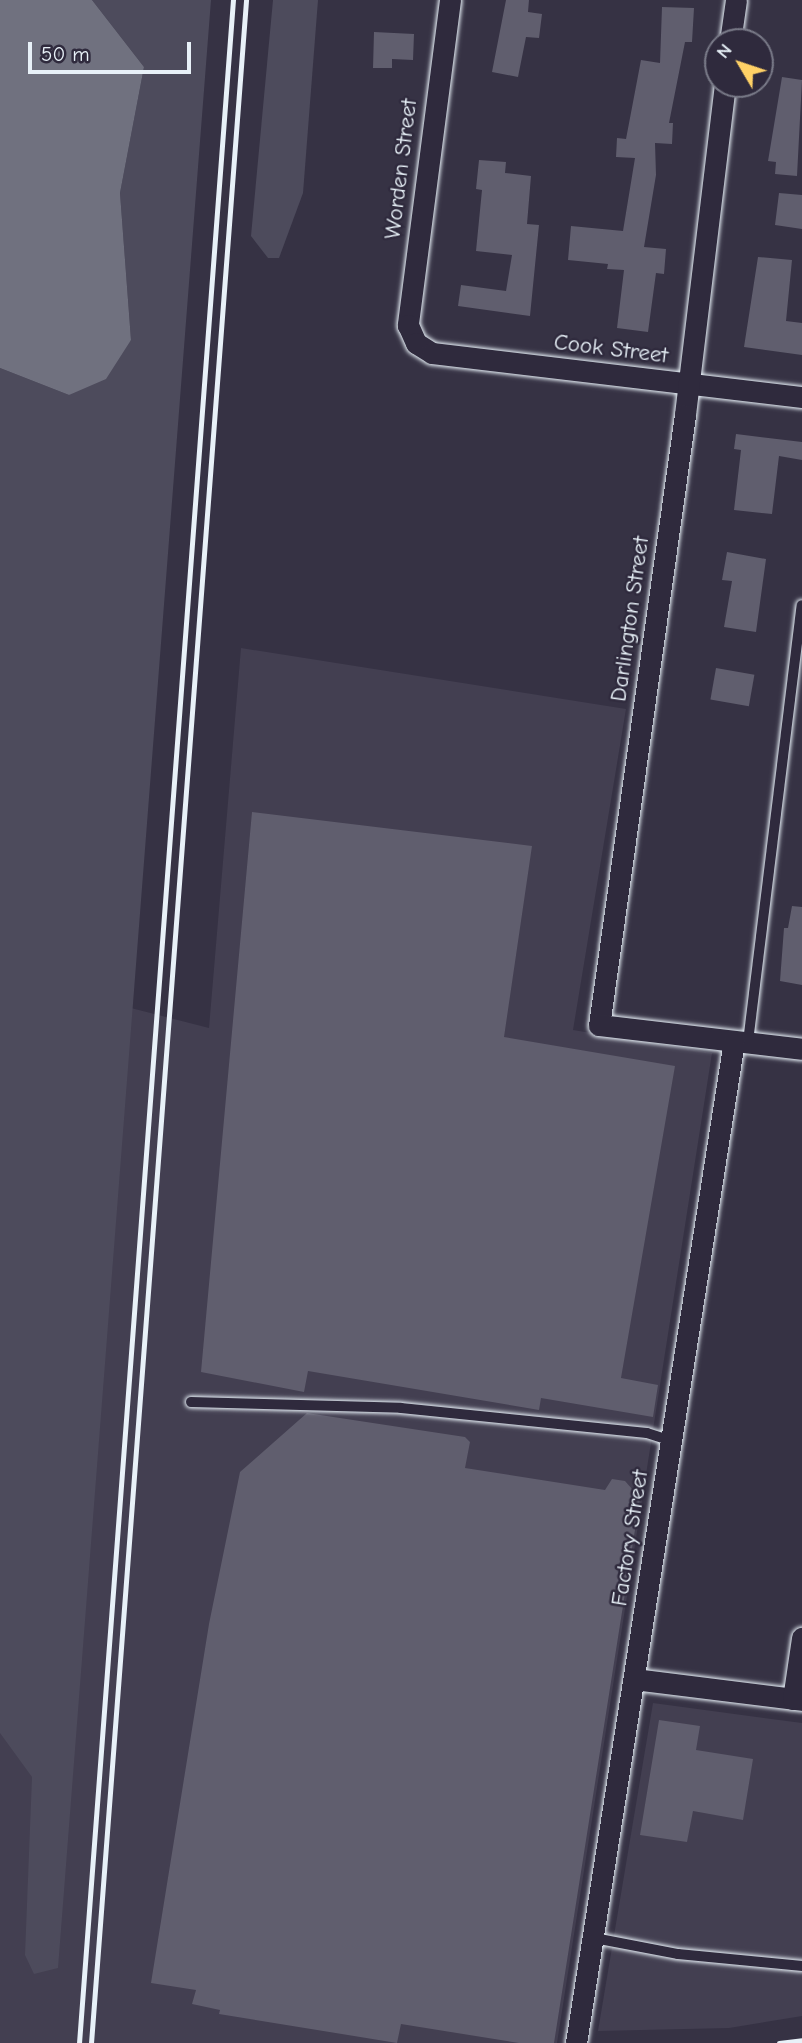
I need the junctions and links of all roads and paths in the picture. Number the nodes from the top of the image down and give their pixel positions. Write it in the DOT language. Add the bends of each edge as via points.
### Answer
graph roads {
  1 [pos="450,0"];
  2 [pos="736,0"];
  3 [pos="732,28"];
  4 [pos="723,98"];
  5 [pos="416,343"];
  6 [pos="688,385"];
  7 [pos="802,397"];
  8 [pos="802,606"];
  9 [pos="741,1042"];
  10 [pos="802,1049"];
  11 [pos="191,1402"];
  12 [pos="672,1441"];
  13 [pos="802,1639"];
  14 [pos="634,1679"];
  15 [pos="797,1699"];
  16 [pos="589,1937"];
  17 [pos="802,1966"];
  18 [pos="576,2043"];
  1 -- 5 [label="street, Worden Street" via="408,325"];
  2 -- 3 [label="street"];
  4 -- 6 [label="street, Darlington Street"];
  5 -- 6 [label="street, Cook Street" via="432,353"];
  6 -- 7 [label="street, Cook Street"];
  6 -- 9 [label="street, Darlington Street" via="599,1025"];
  8 -- 9 [label="lane"];
  9 -- 10 [label="street"];
  9 -- 12 [label="street, Factory Street"];
  11 -- 12 [label="lane" via="401,1408 647,1433"];
  12 -- 14 [label="street, Factory Street"];
  13 -- 15 [label="street"];
  14 -- 15 [label="street"];
  14 -- 16 [label="street, Factory Street"];
  16 -- 17 [label="lane" via="678,1954"];
  16 -- 18 [label="street, Factory Street"];
}
